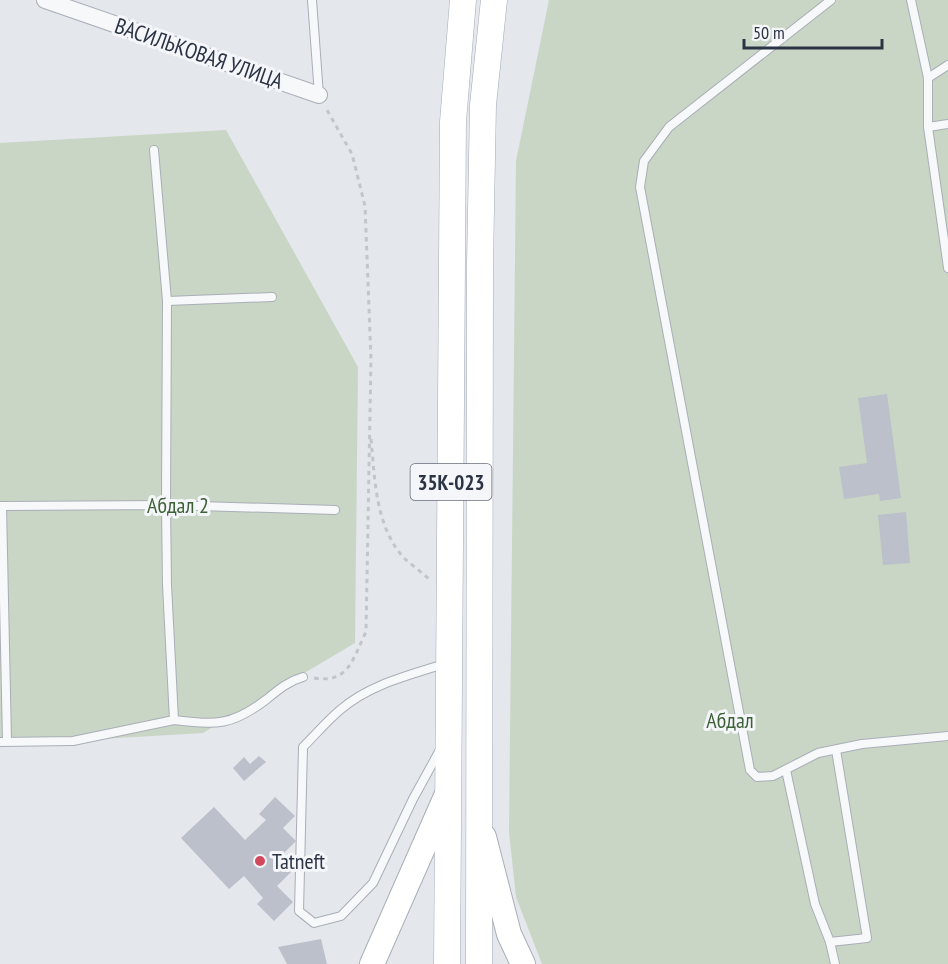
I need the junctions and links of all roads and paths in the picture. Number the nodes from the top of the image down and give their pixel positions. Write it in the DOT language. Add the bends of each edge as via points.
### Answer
graph roads {
  1 [pos="45,0"];
  2 [pos="312,0"];
  3 [pos="463,0"];
  4 [pos="494,0"];
  5 [pos="831,0"];
  6 [pos="911,0"];
  7 [pos="948,65"];
  8 [pos="928,78"];
  9 [pos="319,94"];
  10 [pos="948,124"];
  11 [pos="928,127"];
  12 [pos="154,150"];
  13 [pos="948,268"];
  14 [pos="272,297"];
  15 [pos="167,301"];
  16 [pos="369,423"];
  17 [pos="166,505"];
  18 [pos="1,506"];
  19 [pos="335,510"];
  20 [pos="451,598"];
  21 [pos="450,662"];
  22 [pos="303,677"];
  23 [pos="174,720"];
  24 [pos="449,735"];
  25 [pos="948,736"];
  26 [pos="3,742"];
  27 [pos="836,750"];
  28 [pos="786,771"];
  29 [pos="447,794"];
  30 [pos="480,820"];
  31 [pos="830,942"];
  32 [pos="372,964"];
  33 [pos="447,964"];
  34 [pos="479,964"];
  35 [pos="522,964"];
  36 [pos="836,964"];
  1 -- 9 [label="street, ВАСИЛЬКОВАЯ УЛИЦА"];
  2 -- 9 [label="lane"];
  3 -- 20 [label="main road, 35К-023" via="453,122"];
  4 -- 30 [label="main road, 35К-023" via="483,105 480,263"];
  5 -- 28 [label="lane" via="669,127 644,161 640,187 750,770 757,777"];
  6 -- 8 [label="lane"];
  7 -- 8 [label="lane"];
  8 -- 11 [label="lane"];
  9 -- 16 [label="path" via="352,154 364,206 371,359"];
  10 -- 11 [label="lane"];
  11 -- 13 [label="lane"];
  12 -- 15 [label="lane"];
  14 -- 15 [label="lane"];
  15 -- 17 [label="lane"];
  16 -- 20 [label="path" via="384,527 403,557"];
  16 -- 22 [label="path" via="366,632 349,666 336,679"];
  17 -- 18 [label="lane"];
  17 -- 19 [label="lane"];
  17 -- 23 [label="lane"];
  18 -- 26 [label="lane"];
  20 -- 21 [label="main road, 35К-023"];
  21 -- 24 [label="main road, 35К-023"];
  21 -- 24 [label="lane" via="363,693 339,710 303,747 299,911 314,923 341,916 373,883"];
  22 -- 23 [label="lane" via="291,681 250,712 224,723"];
  23 -- 26 [label="lane" via="73,741"];
  24 -- 29 [label="main road, 35К-023"];
  25 -- 27 [label="lane"];
  27 -- 28 [label="lane" via="818,753"];
  27 -- 31 [label="lane" via="867,938"];
  28 -- 31 [label="lane" via="815,904"];
  29 -- 32 [label="main road"];
  29 -- 33 [label="main road, 35К-023"];
  30 -- 34 [label="main road, 35К-023"];
  30 -- 35 [label="main road" via="509,934"];
  31 -- 36 [label="lane"];
}
